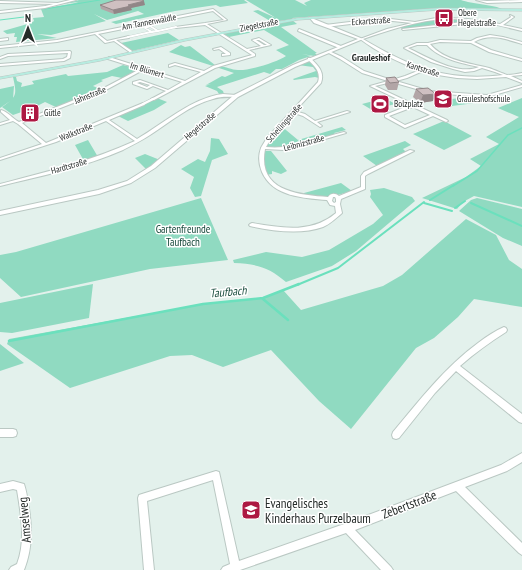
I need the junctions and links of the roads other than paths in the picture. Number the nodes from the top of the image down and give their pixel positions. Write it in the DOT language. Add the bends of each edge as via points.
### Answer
graph roads {
  1 [pos="36,0"];
  2 [pos="74,0"];
  3 [pos="477,0"];
  4 [pos="522,1"];
  5 [pos="26,2"];
  6 [pos="0,3"];
  7 [pos="58,4"];
  8 [pos="522,10"];
  9 [pos="0,12"];
  10 [pos="511,16"];
  11 [pos="310,18"];
  12 [pos="468,20"];
  13 [pos="144,23"];
  14 [pos="416,23"];
  15 [pos="205,24"];
  16 [pos="500,25"];
  17 [pos="151,26"];
  18 [pos="326,26"];
  19 [pos="176,27"];
  20 [pos="398,27"];
  21 [pos="299,30"];
  22 [pos="522,30"];
  23 [pos="158,31"];
  24 [pos="151,32"];
  25 [pos="95,33"];
  26 [pos="218,33"];
  27 [pos="127,36"];
  28 [pos="7,39"];
  29 [pos="361,39"];
  30 [pos="0,40"];
  31 [pos="114,40"];
  32 [pos="472,42"];
  33 [pos="522,43"];
  34 [pos="428,44"];
  35 [pos="263,46"];
  36 [pos="0,47"];
  37 [pos="340,47"];
  38 [pos="246,50"];
  39 [pos="131,52"];
  40 [pos="328,52"];
  41 [pos="223,55"];
  42 [pos="0,58"];
  43 [pos="109,58"];
  44 [pos="309,59"];
  45 [pos="522,60"];
  46 [pos="232,62"];
  47 [pos="0,65"];
  48 [pos="482,67"];
  49 [pos="189,68"];
  50 [pos="143,69"];
  51 [pos="422,70"];
  52 [pos="204,72"];
  53 [pos="522,74"];
  54 [pos="506,76"];
  55 [pos="0,78"];
  56 [pos="391,81"];
  57 [pos="184,82"];
  58 [pos="522,82"];
  59 [pos="153,85"];
  60 [pos="522,86"];
  61 [pos="169,91"];
  62 [pos="236,96"];
  63 [pos="154,99"];
  64 [pos="143,104"];
  65 [pos="412,106"];
  66 [pos="2,111"];
  67 [pos="293,112"];
  68 [pos="348,112"];
  69 [pos="432,115"];
  70 [pos="13,120"];
  71 [pos="107,120"];
  72 [pos="446,121"];
  73 [pos="315,122"];
  74 [pos="19,123"];
  75 [pos="0,124"];
  76 [pos="320,126"];
  77 [pos="344,133"];
  78 [pos="137,141"];
  79 [pos="45,144"];
  80 [pos="263,148"];
  81 [pos="412,150"];
  82 [pos="0,159"];
  83 [pos="0,185"];
  84 [pos="338,200"];
  85 [pos="0,214"];
  86 [pos="252,225"];
  87 [pos="504,330"];
  88 [pos="456,367"];
  89 [pos="522,419"];
  90 [pos="0,433"];
  91 [pos="13,433"];
  92 [pos="396,435"];
  93 [pos="522,457"];
  94 [pos="457,486"];
  95 [pos="0,488"];
  96 [pos="348,528"];
  97 [pos="522,550"];
  98 [pos="231,568"];
  99 [pos="14,570"];
  100 [pos="149,570"];
  101 [pos="388,570"];
  1 -- 5 [label="street"];
  2 -- 7 [label="street"];
  3 -- 4 [label="street"];
  5 -- 6 [label="street"];
  5 -- 7 [label="street"];
  7 -- 9 [label="street"];
  8 -- 11 [label="main road, Ziegelstraße" via="439,9"];
  10 -- 16 [label="street"];
  11 -- 18 [label="street, Kantstraße"];
  11 -- 26 [label="main road, Ziegelstraße" via="273,22"];
  12 -- 14 [label="street, Hegelstraße" via="437,19"];
  12 -- 16 [label="street, Hegelstraße"];
  12 -- 20 [label="street, Hegelstraße" via="466,23 406,30"];
  13 -- 15 [label="street, Am Tannenwäldle" via="214,10 226,20"];
  13 -- 17 [label="street"];
  13 -- 25 [label="street, Am Tannenwäldle"];
  14 -- 18 [label="street, Eckartstraße" via="383,19"];
  14 -- 20 [label="street, Hegelstraße"];
  15 -- 19 [label="street" via="180,29"];
  15 -- 26 [label="street"];
  16 -- 22 [label="street, Hegelstraße"];
  17 -- 23 [label="street"];
  17 -- 24 [label="street" via="144,28"];
  18 -- 29 [label="street, Kantstraße"];
  19 -- 23 [label="street"];
  20 -- 29 [label="street, Hegelstraße"];
  21 -- 37 [label="street"];
  23 -- 24 [label="street"];
  24 -- 27 [label="street"];
  25 -- 31 [label="street" via="106,42"];
  25 -- 36 [label="street, Am Tannenwäldle"];
  26 -- 38 [label="street"];
  26 -- 39 [label="main road, Ziegelstraße"];
  27 -- 31 [label="street, Am Tannenwäldle"];
  28 -- 30 [label="street"];
  29 -- 37 [label="street, Hegelstraße"];
  29 -- 51 [label="street, Kantstraße" via="395,59"];
  31 -- 39 [label="street"];
  32 -- 33 [label="street" via="494,36"];
  32 -- 34 [label="street" via="440,41"];
  32 -- 45 [label="street" via="490,51"];
  34 -- 48 [label="street" via="440,53"];
  34 -- 48 [label="street" via="405,48 424,58 457,69 473,72"];
  35 -- 35 [label="street" via="258,43 253,40 259,39 270,44"];
  35 -- 38 [label="street"];
  37 -- 40 [label="street, Hegelstraße"];
  38 -- 46 [label="street, Im Blümert" via="254,56"];
  39 -- 43 [label="main road, Ziegelstraße"];
  40 -- 44 [label="street, Hegelstraße"];
  40 -- 56 [label="street" via="363,72"];
  41 -- 46 [label="street"];
  42 -- 47 [label="street" via="8,55 70,52 69,57 58,60"];
  43 -- 50 [label="street, Im Blümert"];
  43 -- 55 [label="main road, Ziegelstraße"];
  44 -- 62 [label="street, Hegelstraße"];
  44 -- 67 [label="street, Schellingstraße" via="318,68 321,79 318,87"];
  46 -- 52 [label="street, Im Blümert"];
  48 -- 54 [label="street"];
  49 -- 49 [label="street" via="175,64 170,66 184,70"];
  49 -- 52 [label="street"];
  50 -- 57 [label="street, Im Blümert"];
  50 -- 74 [label="street, Jahnstraße" via="103,90"];
  51 -- 54 [label="street, Kantstraße" via="463,78"];
  51 -- 56 [label="street"];
  52 -- 57 [label="street, Im Blümert"];
  53 -- 54 [label="street, Kantstraße"];
  54 -- 58 [label="street"];
  56 -- 60 [label="street" via="430,92 484,96"];
  56 -- 65 [label="street" via="372,86"];
  57 -- 61 [label="street, Im Blümert"];
  59 -- 61 [label="street"];
  61 -- 63 [label="street, Im Blümert"];
  62 -- 78 [label="street, Hardtstraße" via="224,94 210,98"];
  62 -- 85 [label="street, Hegelstraße" via="153,167 129,182 99,192 34,204"];
  63 -- 64 [label="street, Im Blümert"];
  64 -- 71 [label="street, Walkstraße"];
  65 -- 69 [label="street"];
  65 -- 69 [label="street" via="386,116 405,127"];
  66 -- 70 [label="street"];
  67 -- 73 [label="street"];
  67 -- 80 [label="street, Schellingstraße"];
  68 -- 73 [label="street"];
  69 -- 72 [label="street"];
  70 -- 74 [label="street"];
  70 -- 75 [label="street"];
  71 -- 78 [label="street, Walkstraße"];
  71 -- 79 [label="street, Walkstraße"];
  73 -- 76 [label="street"];
  74 -- 79 [label="street, Walkstraße"];
  77 -- 80 [label="street, Leibnizstraße" via="280,150"];
  78 -- 83 [label="street, Hardtstraße" via="92,159"];
  79 -- 82 [label="street, Walkstraße"];
  80 -- 84 [label="street, Schellingstraße" via="261,164 264,175 275,186 300,196 328,199 333,196"];
  81 -- 84 [label="street, Schellingstraße" via="366,172 363,176 363,188"];
  84 -- 86 [label="street" via="339,213 332,221 319,226 282,229"];
  87 -- 88 [label="street" via="470,351"];
  88 -- 89 [label="street"];
  88 -- 92 [label="street"];
  90 -- 91 [label="street"];
  93 -- 94 [label="street, Zebertstraße" via="504,468"];
  94 -- 96 [label="street, Zebertstraße"];
  94 -- 97 [label="street"];
  95 -- 99 [label="street, Amselweg" via="13,485 21,487 27,551 20,567"];
  96 -- 98 [label="street, Zebertstraße"];
  96 -- 101 [label="street"];
  98 -- 100 [label="street" via="216,475 142,498"];
}
